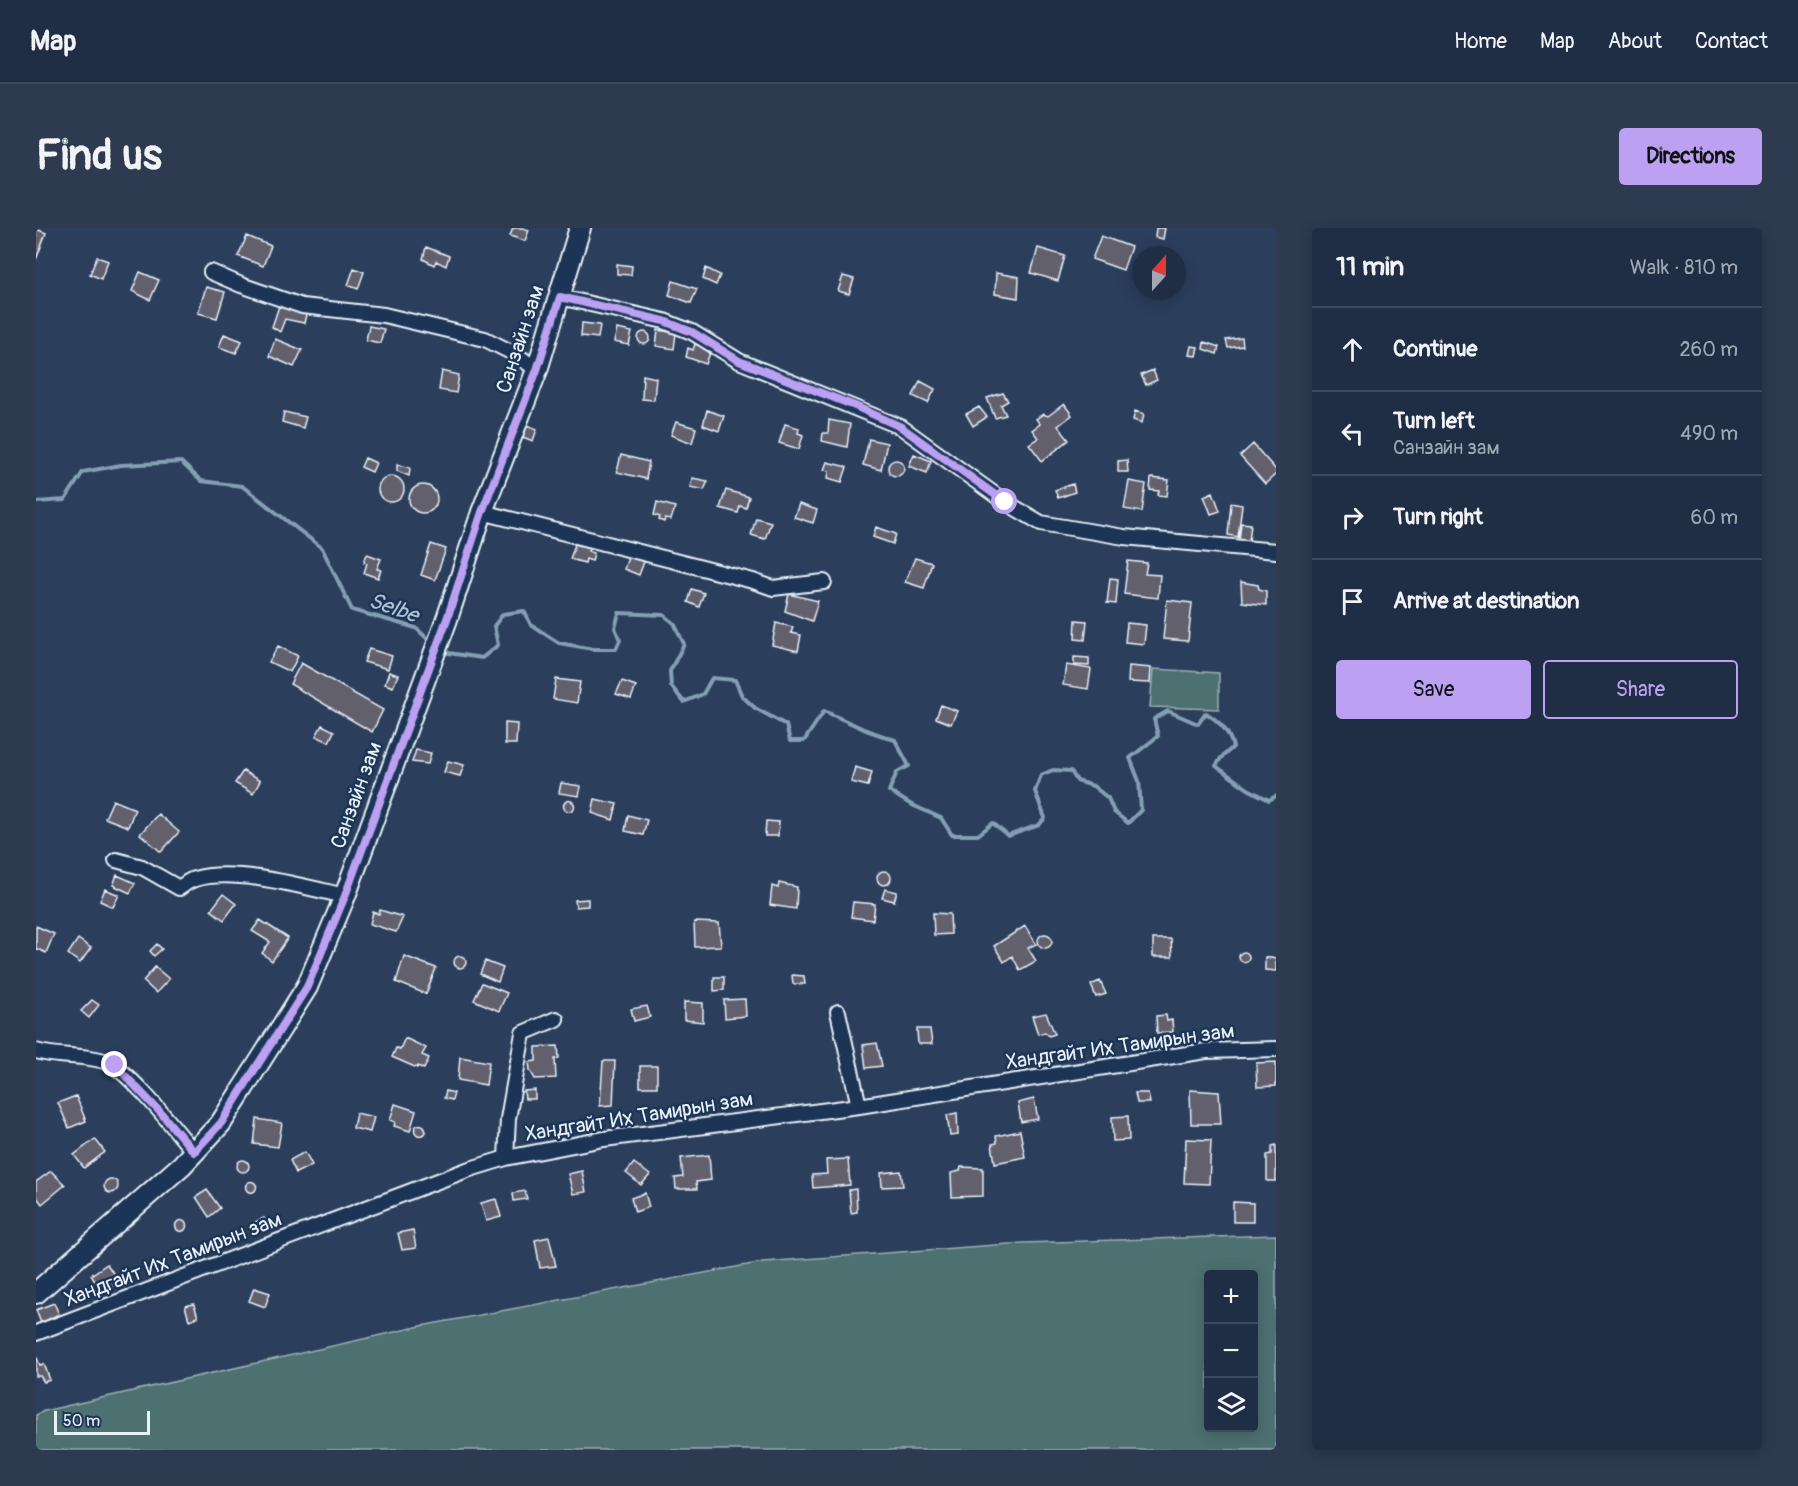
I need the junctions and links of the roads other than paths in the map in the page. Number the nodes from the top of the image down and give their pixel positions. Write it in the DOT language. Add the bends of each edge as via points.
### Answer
graph roads {
  1 [pos="580,228"];
  2 [pos="211,272"];
  3 [pos="560,297"];
  4 [pos="537,370"];
  5 [pos="482,512"];
  6 [pos="1276,551"];
  7 [pos="824,582"];
  8 [pos="116,860"];
  9 [pos="345,896"];
  10 [pos="838,1012"];
  11 [pos="556,1019"];
  12 [pos="1276,1049"];
  13 [pos="36,1051"];
  14 [pos="859,1106"];
  15 [pos="194,1152"];
  16 [pos="506,1158"];
  17 [pos="36,1293"];
  18 [pos="36,1333"];
  1 -- 3 [label="main road, Санзайн зам"];
  2 -- 4 [label="street" via="302,306 384,315 485,339"];
  3 -- 4 [label="main road, Санзайн зам"];
  3 -- 6 [label="street" via="664,321 692,332 739,361 901,427 1005,502 1041,523 1124,537"];
  4 -- 5 [label="main road, Санзайн зам"];
  5 -- 7 [label="street" via="773,588"];
  5 -- 9 [label="main road, Санзайн зам"];
  8 -- 9 [label="street" via="142,867 179,888 194,879 219,874"];
  9 -- 15 [label="main road, Санзайн зам" via="307,987 221,1123"];
  10 -- 14 [label="street"];
  11 -- 16 [label="street" via="523,1033 508,1119"];
  12 -- 14 [label="street, Хандгайт Их Тамирын зам" via="1206,1051"];
  13 -- 15 [label="street" via="90,1057 115,1065"];
  14 -- 16 [label="street, Хандгайт Их Тамирын зам" via="604,1139"];
  15 -- 17 [label="main road, Санзайн зам"];
  16 -- 18 [label="street, Хандгайт Их Тамирын зам"];
}
